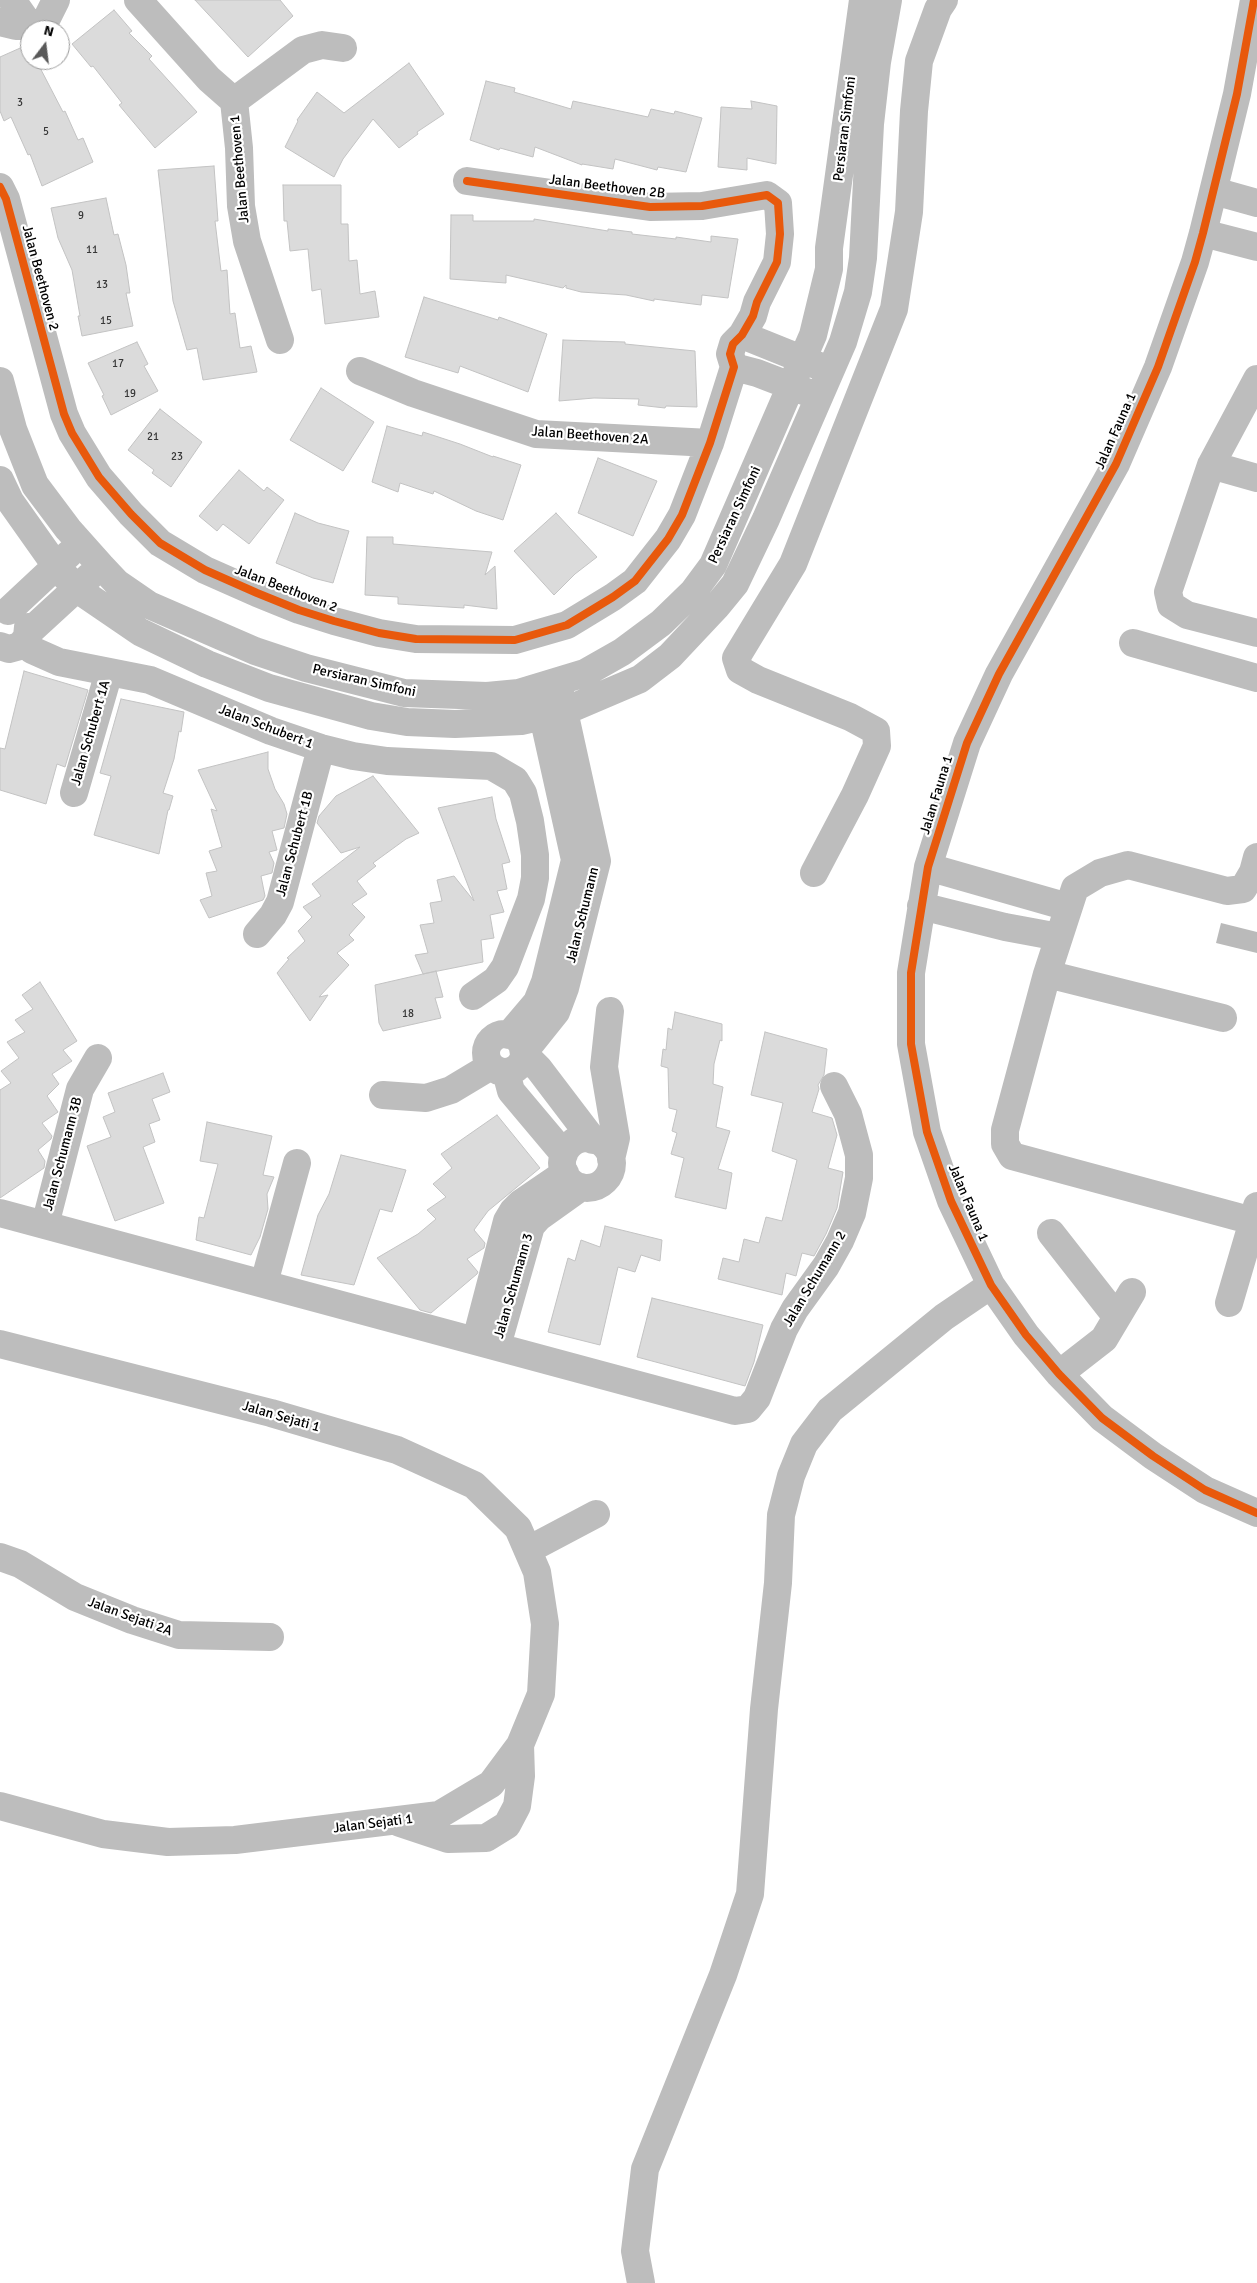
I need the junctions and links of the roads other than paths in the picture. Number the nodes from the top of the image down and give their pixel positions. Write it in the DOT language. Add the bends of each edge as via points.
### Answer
graph roads {
  1 [pos="12,0"];
  2 [pos="138,0"];
  3 [pos="863,0"];
  4 [pos="888,0"];
  5 [pos="944,0"];
  6 [pos="1254,0"];
  7 [pos="43,13"];
  8 [pos="0,22"];
  9 [pos="344,48"];
  10 [pos="234,101"];
  11 [pos="467,181"];
  12 [pos="0,187"];
  13 [pos="1214,191"];
  14 [pos="773,198"];
  15 [pos="1257,203"];
  16 [pos="1203,233"];
  17 [pos="1257,247"];
  18 [pos="742,335"];
  19 [pos="280,340"];
  20 [pos="803,359"];
  21 [pos="734,367"];
  22 [pos="360,371"];
  23 [pos="830,371"];
  24 [pos="1257,378"];
  25 [pos="0,381"];
  26 [pos="792,386"];
  27 [pos="820,398"];
  28 [pos="710,443"];
  29 [pos="1211,465"];
  30 [pos="1257,478"];
  31 [pos="0,480"];
  32 [pos="80,544"];
  33 [pos="56,566"];
  34 [pos="101,566"];
  35 [pos="77,589"];
  36 [pos="4,612"];
  37 [pos="1257,634"];
  38 [pos="18,640"];
  39 [pos="1133,643"];
  40 [pos="109,672"];
  41 [pos="1257,678"];
  42 [pos="546,685"];
  43 [pos="555,713"];
  44 [pos="321,748"];
  45 [pos="74,793"];
  46 [pos="1257,857"];
  47 [pos="928,867"];
  48 [pos="814,873"];
  49 [pos="921,906"];
  50 [pos="1068,906"];
  51 [pos="257,934"];
  52 [pos="1059,937"];
  53 [pos="1047,974"];
  54 [pos="473,996"];
  55 [pos="610,1011"];
  56 [pos="1223,1018"];
  57 [pos="511,1056"];
  58 [pos="98,1058"];
  59 [pos="834,1086"];
  60 [pos="383,1095"];
  61 [pos="602,1149"];
  62 [pos="297,1162"];
  63 [pos="570,1172"];
  64 [pos="0,1213"];
  65 [pos="1255,1213"];
  66 [pos="45,1225"];
  67 [pos="1051,1232"];
  68 [pos="264,1283"];
  69 [pos="991,1285"];
  70 [pos="1132,1292"];
  71 [pos="1229,1303"];
  72 [pos="1116,1316"];
  73 [pos="486,1343"];
  74 [pos="0,1344"];
  75 [pos="1059,1374"];
  76 [pos="1257,1513"];
  77 [pos="596,1514"];
  78 [pos="528,1550"];
  79 [pos="0,1557"];
  80 [pos="270,1637"];
  81 [pos="520,1745"];
  82 [pos="0,1806"];
  83 [pos="394,1821"];
  84 [pos="641,2283"];
  1 -- 7 [label="street"];
  2 -- 10 [label="street, Jalan Beethoven 1" via="209,79"];
  3 -- 20 [label="street, Persiaran Simfoni" via="829,248 829,269 813,335"];
  4 -- 23 [label="street, Persiaran Simfoni" via="870,124 863,258 858,292 843,342"];
  5 -- 48 [label="street" via="918,61 909,212 894,309 793,564 736,658 740,670 758,680 850,717 876,731 877,746"];
  6 -- 13 [label="street, Jalan Fauna 1" via="1237,94"];
  7 -- 8 [label="street"];
  9 -- 10 [label="street" via="322,45 303,50"];
  10 -- 19 [label="street, Jalan Beethoven 1" via="241,206 247,241"];
  11 -- 14 [label="street, Jalan Beethoven 2B" via="650,207 702,206 767,196"];
  12 -- 28 [label="street, Jalan Beethoven 2" via="6,199 64,414 83,455 99,478 131,514 176,554 257,594 299,610 379,633 416,639 515,640 567,625 614,597 651,563 682,515"];
  13 -- 15 [label="street"];
  13 -- 16 [label="street, Jalan Fauna 1"];
  14 -- 18 [label="street, Jalan Beethoven 2" via="778,203 780,234 777,262"];
  16 -- 17 [label="street"];
  16 -- 47 [label="street, Jalan Fauna 1" via="1158,367 1116,464 999,674 967,743"];
  18 -- 20 [label="street"];
  18 -- 21 [label="street, Jalan Beethoven 2" via="733,344 730,354"];
  20 -- 23 [label="street"];
  20 -- 26 [label="street, Persiaran Simfoni"];
  21 -- 26 [label="street"];
  21 -- 28 [label="street, Jalan Beethoven 2"];
  22 -- 28 [label="street, Jalan Beethoven 2A" via="422,396 536,434"];
  23 -- 27 [label="street, Persiaran Simfoni"];
  24 -- 29 [label="street"];
  25 -- 32 [label="street, Persiaran Simfoni" via="13,429 35,485"];
  26 -- 27 [label="street"];
  26 -- 42 [label="street, Persiaran Simfoni" via="713,565 693,592 661,623 622,652 586,673"];
  27 -- 43 [label="street, Persiaran Simfoni" via="745,566 718,606 670,656 640,679"];
  29 -- 30 [label="street"];
  29 -- 37 [label="street" via="1168,592 1171,604 1187,615"];
  31 -- 33 [label="street, Persiaran Simfoni" via="10,501"];
  32 -- 33 [label="street"];
  32 -- 34 [label="street, Persiaran Simfoni"];
  33 -- 35 [label="street, Persiaran Simfoni"];
  33 -- 36 [label="street"];
  34 -- 35 [label="street"];
  34 -- 42 [label="street, Persiaran Simfoni" via="117,583 149,605 255,651 306,668 404,693 488,696 519,693"];
  35 -- 38 [label="street"];
  35 -- 43 [label="street, Persiaran Simfoni" via="140,632 207,664 320,704 371,716 426,723 511,721"];
  36 -- 38 [label="street" via="22,615 28,623"];
  38 -- 40 [label="street, Jalan Schubert 1" via="59,662"];
  39 -- 41 [label="street"];
  40 -- 44 [label="street, Jalan Schubert 1" via="150,680 271,731"];
  40 -- 45 [label="street, Jalan Schubert 1A"];
  42 -- 43 [label="street, Jalan Schumann"];
  43 -- 57 [label="street, Jalan Schumann" via="597,861 556,1012 532,1042"];
  44 -- 51 [label="street, Jalan Schubert 1B" via="280,902"];
  44 -- 54 [label="street, Jalan Schubert 1" via="387,761 491,766 515,780 526,802 535,855 531,899 505,967 496,980"];
  46 -- 50 [label="street" via="1243,889 1227,891 1128,865 1100,873 1075,888"];
  47 -- 49 [label="street, Jalan Fauna 1"];
  47 -- 50 [label="street"];
  49 -- 52 [label="street"];
  49 -- 69 [label="street, Jalan Fauna 1" via="911,973 911,1044 927,1132 951,1201"];
  50 -- 52 [label="street"];
  52 -- 53 [label="street"];
  53 -- 56 [label="street"];
  53 -- 65 [label="street" via="1005,1130 1005,1144 1012,1156"];
  55 -- 61 [label="street" via="604,1067 616,1138"];
  57 -- 60 [label="street, Jalan Schumann" via="451,1090 426,1098"];
  57 -- 61 [label="street" via="531,1061 539,1069"];
  57 -- 63 [label="street" via="511,1091"];
  58 -- 66 [label="street, Jalan Schumann 3B" via="80,1089"];
  59 -- 73 [label="street, Jalan Schumann 2" via="848,1114 859,1155 859,1178 852,1214 826,1266 784,1329 757,1398 748,1410 735,1411"];
  61 -- 63 [label="street" via="580,1140 573,1143"];
  61 -- 63 [label="street" via="611,1171 601,1184 594,1188"];
  62 -- 68 [label="street"];
  63 -- 73 [label="street, Jalan Schumann 3" via="539,1217 519,1224"];
  64 -- 66 [label="street"];
  65 -- 71 [label="street"];
  66 -- 68 [label="street"];
  67 -- 72 [label="street"];
  68 -- 73 [label="street"];
  69 -- 75 [label="street, Jalan Fauna 1"];
  69 -- 84 [label="street" via="944,1317 830,1410 804,1444 791,1476 782,1515 750,1894 723,1975 645,2169 634,2252"];
  70 -- 72 [label="street"];
  72 -- 75 [label="street" via="1104,1339"];
  74 -- 78 [label="street, Jalan Sejati 1" via="272,1414 397,1450 474,1485 518,1528"];
  75 -- 76 [label="street, Jalan Fauna 1" via="1102,1418 1153,1456 1205,1490"];
  77 -- 78 [label="street"];
  78 -- 81 [label="street, Jalan Sejati 1" via="537,1572 545,1624 541,1694"];
  79 -- 80 [label="street, Jalan Sejati 2A" via="20,1564 74,1597 179,1635"];
  81 -- 83 [label="street, Jalan Sejati 1" via="491,1784 438,1815"];
  81 -- 83 [label="street" via="522,1776 517,1806 507,1824 486,1838 448,1839"];
  82 -- 83 [label="street, Jalan Sejati 1" via="103,1834 168,1842 235,1840"];
}
